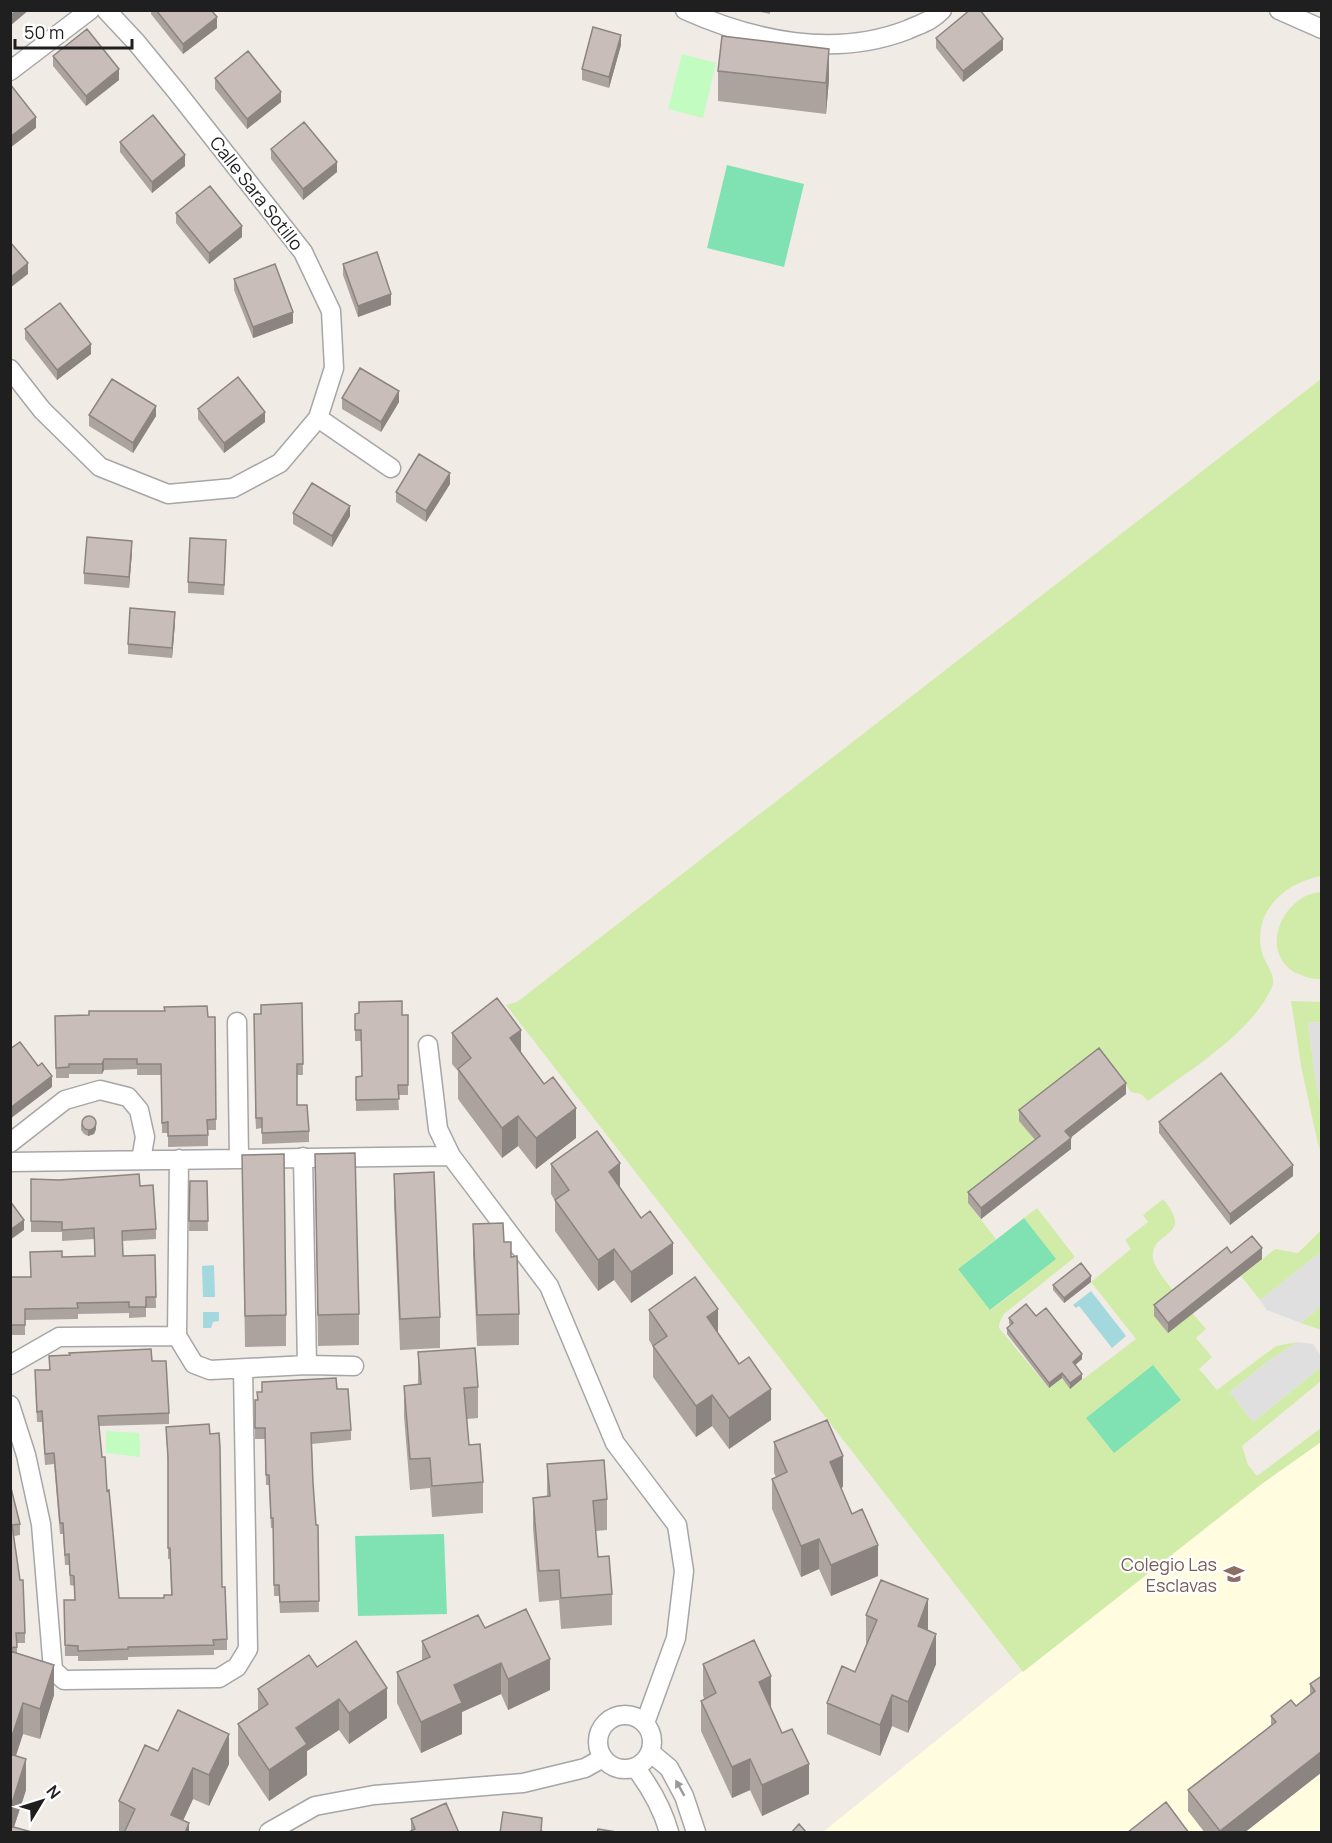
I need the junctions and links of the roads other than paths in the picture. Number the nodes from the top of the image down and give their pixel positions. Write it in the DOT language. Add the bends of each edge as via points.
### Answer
graph roads {
  1 [pos="90,10"];
  2 [pos="106,10"];
  3 [pos="685,10"];
  4 [pos="942,10"];
  5 [pos="1279,10"];
  6 [pos="1322,29"];
  7 [pos="10,71"];
  8 [pos="10,369"];
  9 [pos="318,418"];
  10 [pos="392,468"];
  11 [pos="237,1022"];
  12 [pos="428,1045"];
  13 [pos="10,1143"];
  14 [pos="451,1156"];
  15 [pos="303,1157"];
  16 [pos="239,1158"];
  17 [pos="179,1159"];
  18 [pos="141,1160"];
  19 [pos="10,1161"];
  20 [pos="177,1336"];
  21 [pos="10,1365"];
  22 [pos="308,1365"];
  23 [pos="354,1366"];
  24 [pos="243,1368"];
  25 [pos="10,1405"];
  26 [pos="645,1723"];
  27 [pos="650,1752"];
  28 [pos="603,1758"];
  29 [pos="635,1767"];
  30 [pos="269,1833"];
  31 [pos="669,1833"];
  32 [pos="696,1833"];
  1 -- 7 [label="street"];
  2 -- 9 [label="street, Calle Sara Sotillo" via="177,92 303,252 331,311 334,368"];
  3 -- 4 [label="street" via="720,26 800,44 845,44 890,36 934,19"];
  5 -- 6 [label="street"];
  8 -- 9 [label="street, Calle Sara Sotillo" via="42,410 100,468 168,494 233,488 280,464"];
  9 -- 10 [label="street"];
  11 -- 16 [label="street"];
  12 -- 14 [label="street" via="438,1129"];
  13 -- 18 [label="street" via="65,1100 100,1089 128,1097 139,1110 145,1137"];
  14 -- 15 [label="street"];
  14 -- 26 [label="street" via="549,1286 615,1443 677,1525 684,1571 676,1638"];
  15 -- 16 [label="street"];
  15 -- 22 [label="street"];
  16 -- 17 [label="street"];
  17 -- 18 [label="street"];
  17 -- 20 [label="street"];
  18 -- 19 [label="street"];
  20 -- 21 [label="street" via="59,1337"];
  20 -- 24 [label="street" via="194,1364 210,1370"];
  22 -- 23 [label="street"];
  22 -- 24 [label="street"];
  24 -- 25 [label="street" via="248,1649 237,1667 219,1678 64,1680 53,1670 41,1524"];
  26 -- 27 [label="street" via="652,1737"];
  26 -- 28 [label="street" via="629,1714 611,1717 597,1740"];
  27 -- 29 [label="street"];
  32 -- 27 [label="street, one-way" via="684,1796 669,1768"];
  28 -- 29 [label="street" via="614,1767"];
  28 -- 30 [label="street" via="585,1768 523,1783 374,1795 315,1806"];
  29 -- 31 [label="street" via="655,1796"];
}
